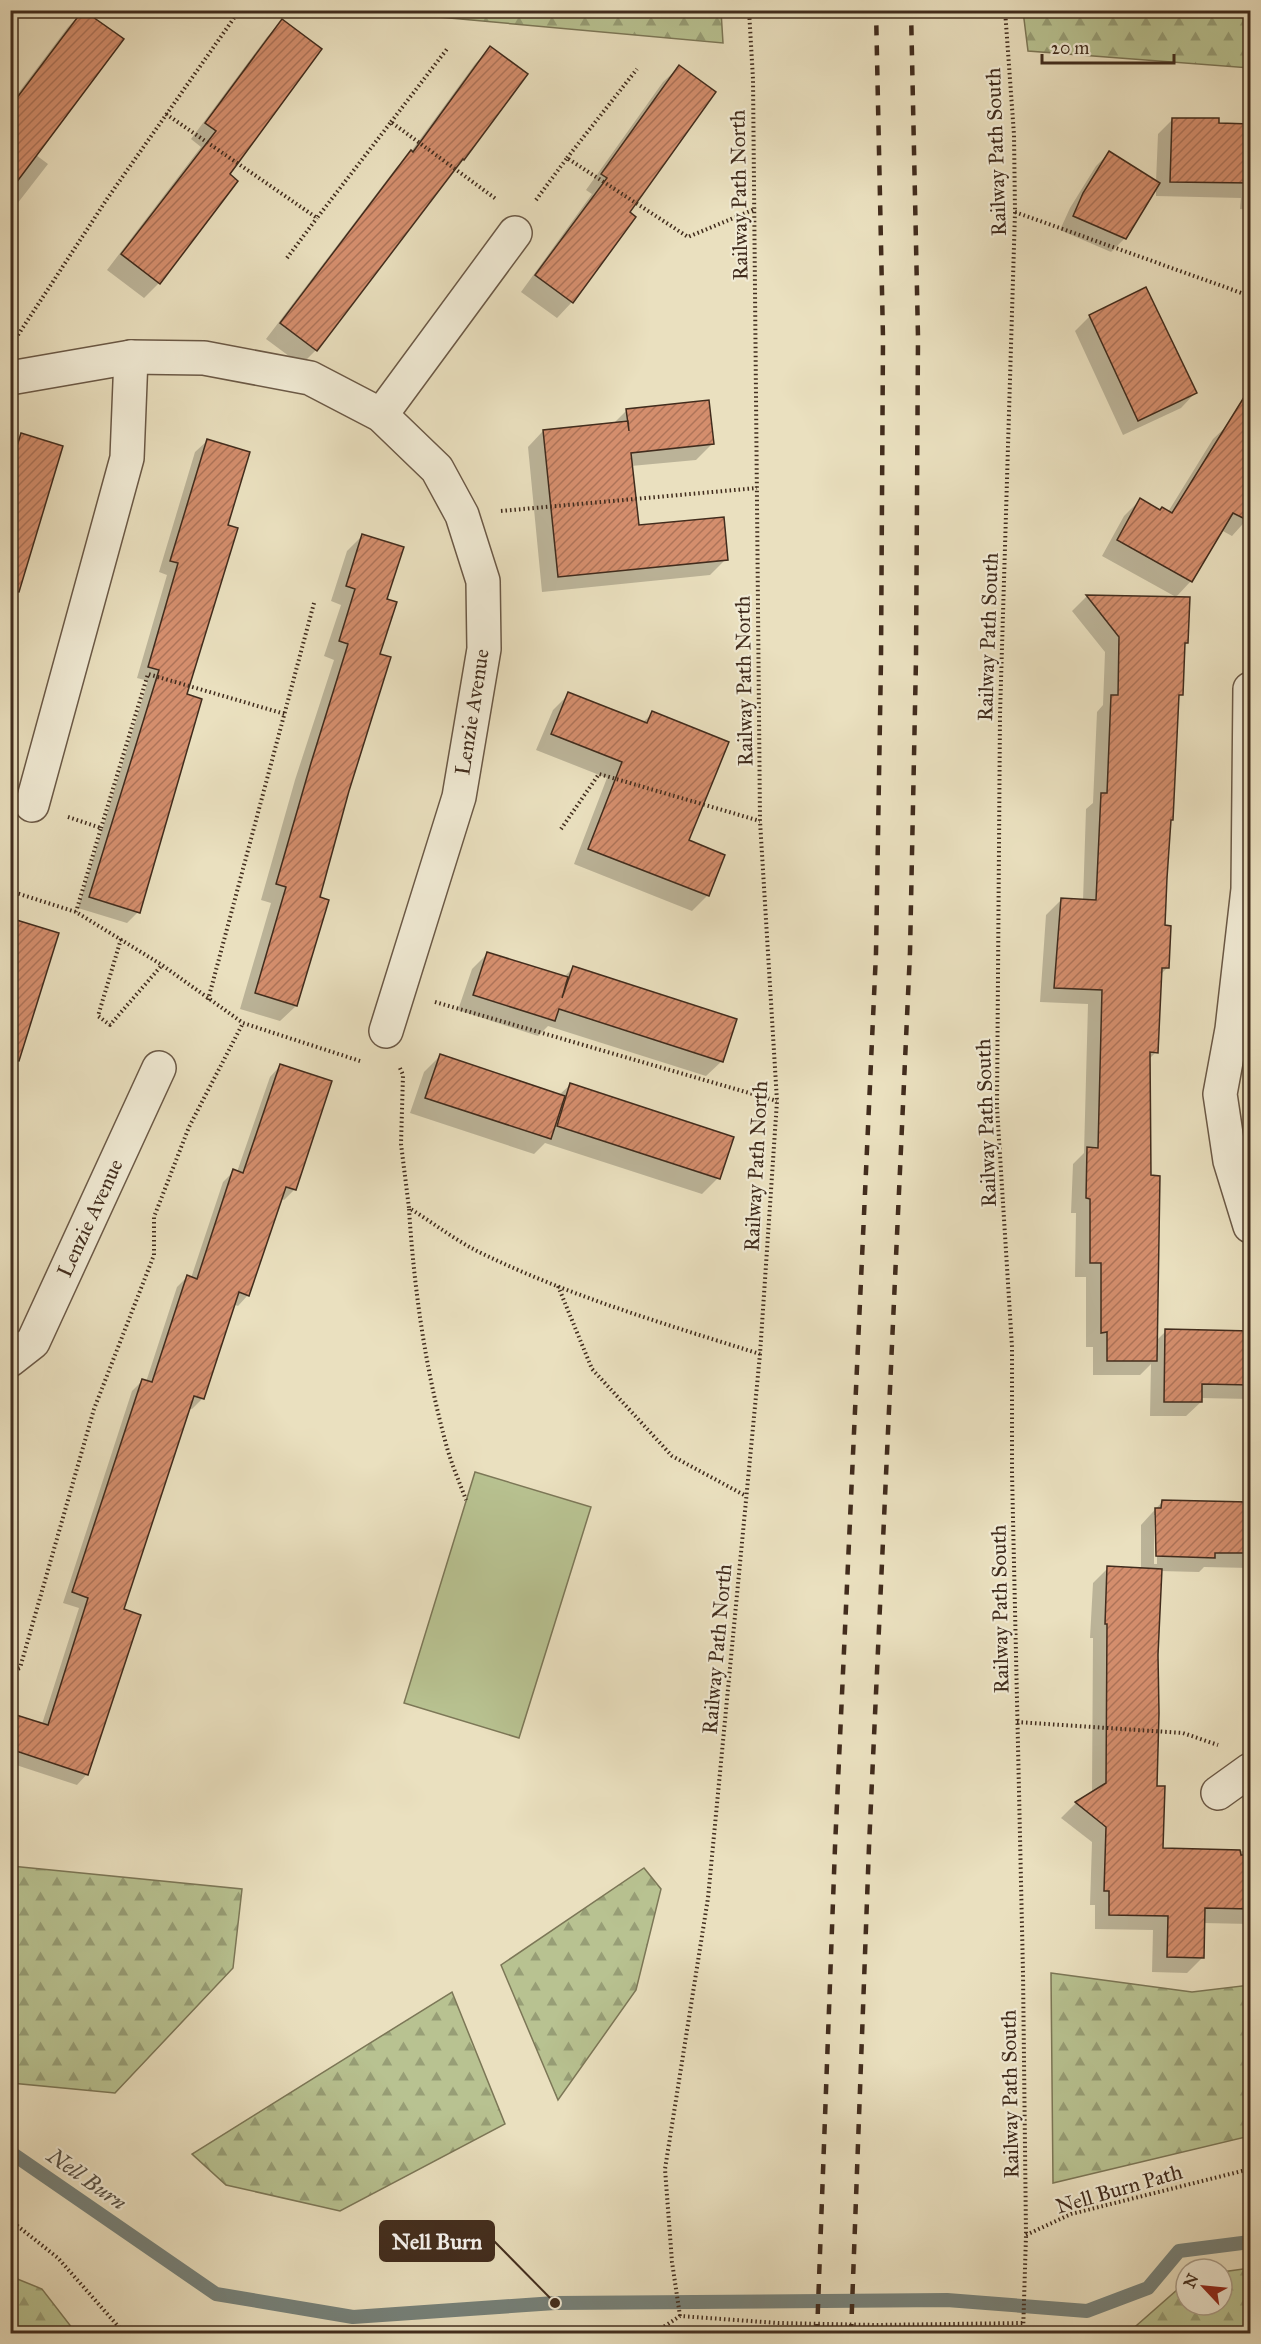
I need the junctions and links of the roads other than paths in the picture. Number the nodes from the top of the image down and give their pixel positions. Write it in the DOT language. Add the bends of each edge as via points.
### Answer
graph roads {
  1 [pos="510,219"];
  2 [pos="131,357"];
  3 [pos="10,378"];
  4 [pos="381,415"];
  5 [pos="1251,689"];
  6 [pos="32,805"];
  7 [pos="1249,889"];
  8 [pos="386,1031"];
  9 [pos="159,1068"];
  10 [pos="1251,1226"];
  11 [pos="10,1360"];
  12 [pos="1239,1759"];
  13 [pos="1218,1793"];
  1 -- 4 [label="street"];
  2 -- 3 [label="street, Lenzie Avenue"];
  2 -- 4 [label="street, Lenzie Avenue" via="204,358 310,378"];
  2 -- 6 [label="street" via="127,458"];
  4 -- 8 [label="street, Lenzie Avenue" via="437,469 462,515 483,581 484,649 459,797"];
  5 -- 7 [label="street"];
  7 -- 10 [label="street" via="1220,1094 1230,1161"];
  9 -- 11 [label="street, Lenzie Avenue" via="33,1342"];
  12 -- 13 [label="street"];
}
